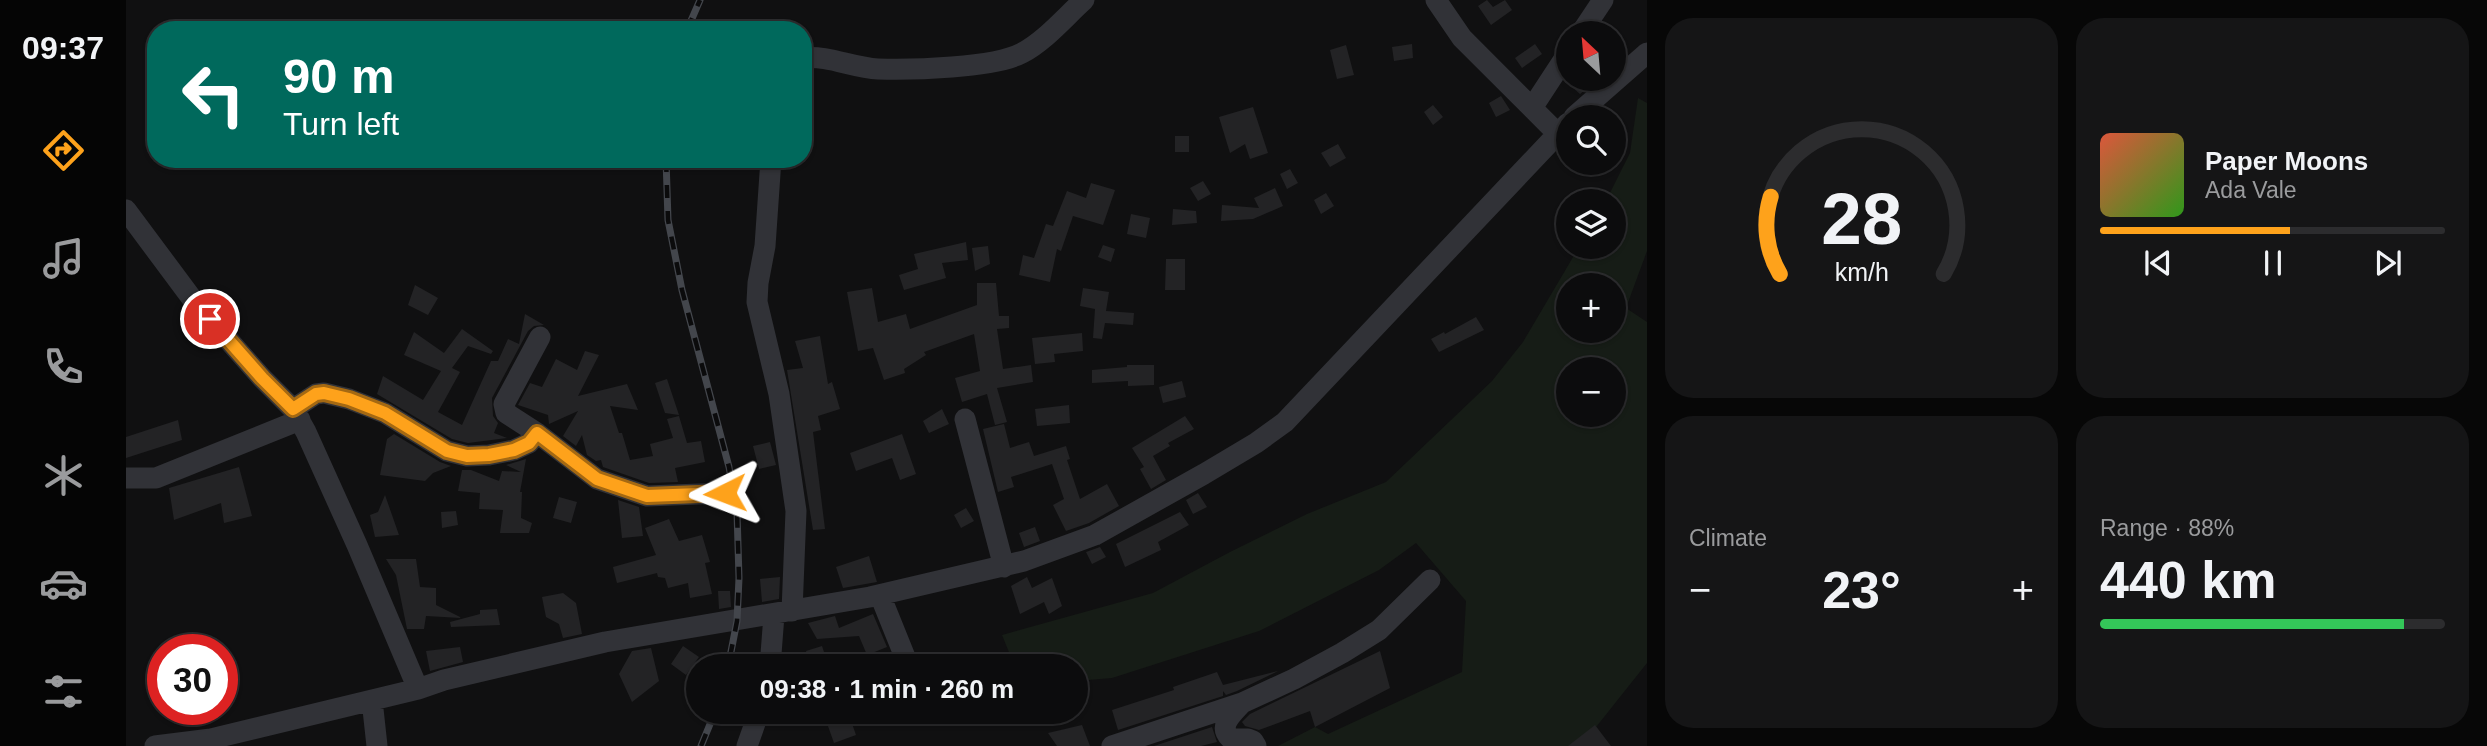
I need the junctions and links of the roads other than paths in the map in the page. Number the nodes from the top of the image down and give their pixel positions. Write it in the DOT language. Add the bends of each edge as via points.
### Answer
graph roads {
  1 [pos="1084,0"];
  2 [pos="1436,0"];
  3 [pos="1603,0"];
  4 [pos="1589,21"];
  5 [pos="1647,53"];
  6 [pos="812,58"];
  7 [pos="1556,71"];
  8 [pos="1588,105"];
  9 [pos="1532,108"];
  10 [pos="1556,124"];
  11 [pos="1556,134"];
  12 [pos="770,168"];
  13 [pos="126,210"];
  14 [pos="540,337"];
  15 [pos="297,414"];
  16 [pos="965,419"];
  17 [pos="537,433"];
  18 [pos="126,478"];
  19 [pos="725,493"];
  20 [pos="1004,567"];
  21 [pos="1430,580"];
  22 [pos="880,595"];
  23 [pos="783,613"];
  24 [pos="773,654"];
  25 [pos="904,654"];
  26 [pos="418,688"];
  27 [pos="372,701"];
  28 [pos="1242,703"];
  29 [pos="755,724"];
  30 [pos="207,743"];
  31 [pos="155,746"];
  32 [pos="377,746"];
  33 [pos="747,746"];
  34 [pos="1112,746"];
  35 [pos="1256,746"];
  1 -- 6 [label="street" via="1025,51 1007,60 876,69"];
  2 -- 9 [label="street" via="1462,38"];
  3 -- 4 [label="street"];
  5 -- 8 [label="street"];
  7 -- 9 [label="street"];
  9 -- 10 [label="street"];
  11 -- 20 [label="street" via="1285,422 1095,535"];
  12 -- 23 [label="street" via="757,302 779,394 796,511"];
  13 -- 15 [label="street" via="193,300"];
  14 -- 17 [label="street" via="504,404 506,413"];
  15 -- 17 [label="street" via="316,394 349,399 385,413 447,451 467,456 514,450"];
  15 -- 18 [label="street" via="156,478"];
  15 -- 26 [label="street"];
  16 -- 20 [label="street"];
  17 -- 19 [label="street" via="597,479 647,496"];
  20 -- 22 [label="street"];
  21 -- 28 [label="street" via="1379,630"];
  22 -- 23 [label="street"];
  22 -- 25 [label="street"];
  23 -- 24 [label="street"];
  23 -- 26 [label="street" via="605,642"];
  26 -- 27 [label="street"];
  27 -- 30 [label="street"];
  27 -- 32 [label="street"];
  28 -- 34 [label="street"];
  28 -- 35 [label="street" via="1224,726 1225,732 1231,739 1248,739"];
  29 -- 33 [label="street"];
  30 -- 31 [label="street"];
}
